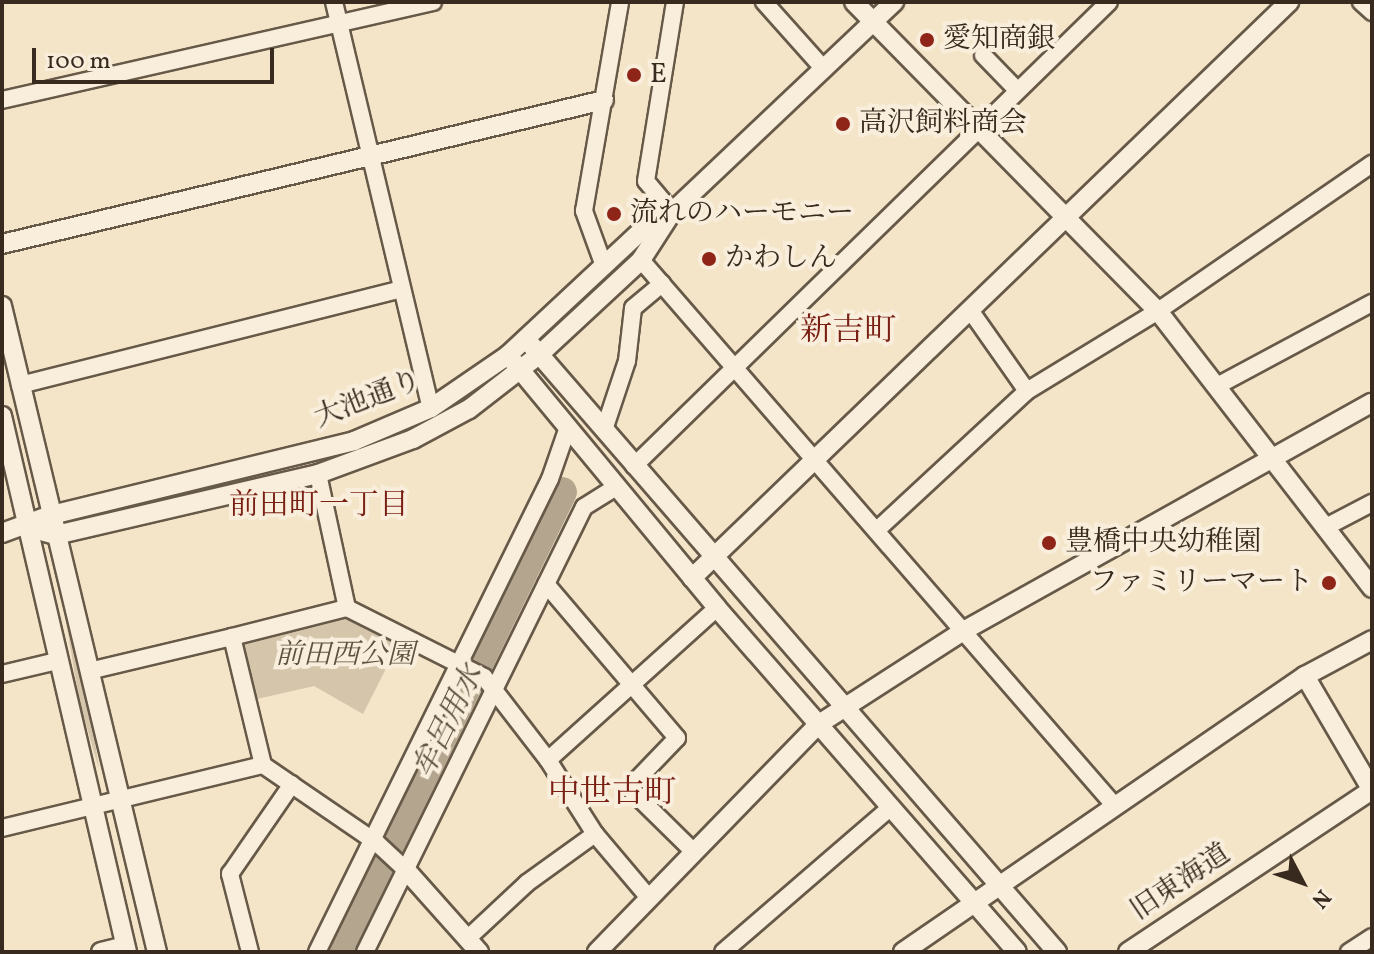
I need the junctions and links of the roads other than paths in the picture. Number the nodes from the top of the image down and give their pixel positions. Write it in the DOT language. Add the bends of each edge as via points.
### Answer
graph roads {
  1 [pos="334,2"];
  2 [pos="433,2"];
  3 [pos="620,2"];
  4 [pos="675,2"];
  5 [pos="764,2"];
  6 [pos="854,2"];
  7 [pos="894,2"];
  8 [pos="1109,2"];
  9 [pos="1289,2"];
  10 [pos="1361,2"];
  11 [pos="1372,12"];
  12 [pos="873,23"];
  13 [pos="340,24"];
  14 [pos="983,55"];
  15 [pos="824,69"];
  16 [pos="1016,89"];
  17 [pos="2,100"];
  18 [pos="604,100"];
  19 [pos="977,126"];
  20 [pos="370,152"];
  21 [pos="1372,164"];
  22 [pos="672,212"];
  23 [pos="1065,218"];
  24 [pos="2,244"];
  25 [pos="641,260"];
  26 [pos="604,266"];
  27 [pos="662,284"];
  28 [pos="399,290"];
  29 [pos="1372,303"];
  30 [pos="2,306"];
  31 [pos="970,310"];
  32 [pos="1158,311"];
  33 [pos="526,339"];
  34 [pos="540,354"];
  35 [pos="514,363"];
  36 [pos="732,365"];
  37 [pos="20,385"];
  38 [pos="1217,386"];
  39 [pos="1027,391"];
  40 [pos="1372,403"];
  41 [pos="431,408"];
  42 [pos="2,416"];
  43 [pos="568,427"];
  44 [pos="604,430"];
  45 [pos="1272,457"];
  46 [pos="814,458"];
  47 [pos="634,466"];
  48 [pos="318,474"];
  49 [pos="616,487"];
  50 [pos="1372,503"];
  51 [pos="51,515"];
  52 [pos="26,527"];
  53 [pos="1326,527"];
  54 [pos="877,530"];
  55 [pos="2,533"];
  56 [pos="56,535"];
  57 [pos="712,559"];
  58 [pos="692,578"];
  59 [pos="546,584"];
  60 [pos="1372,588"];
  61 [pos="347,608"];
  62 [pos="717,608"];
  63 [pos="965,630"];
  64 [pos="232,637"];
  65 [pos="1372,640"];
  66 [pos="57,661"];
  67 [pos="462,665"];
  68 [pos="89,671"];
  69 [pos="2,674"];
  70 [pos="1305,676"];
  71 [pos="489,682"];
  72 [pos="632,686"];
  73 [pos="844,707"];
  74 [pos="819,724"];
  75 [pos="548,760"];
  76 [pos="263,765"];
  77 [pos="292,784"];
  78 [pos="1372,790"];
  79 [pos="121,799"];
  80 [pos="1114,805"];
  81 [pos="94,806"];
  82 [pos="891,807"];
  83 [pos="2,828"];
  84 [pos="595,834"];
  85 [pos="374,841"];
  86 [pos="694,852"];
  87 [pos="406,870"];
  88 [pos="996,885"];
  89 [pos="649,898"];
  90 [pos="974,902"];
  91 [pos="1372,937"];
  92 [pos="473,945"];
  93 [pos="126,949"];
  94 [pos="101,952"];
  95 [pos="157,952"];
  96 [pos="250,952"];
  97 [pos="317,952"];
  98 [pos="365,952"];
  99 [pos="597,952"];
  100 [pos="723,952"];
  101 [pos="903,952"];
  102 [pos="1017,952"];
  103 [pos="1057,952"];
  104 [pos="1128,952"];
  105 [pos="1349,952"];
  1 -- 13 [label="street"];
  2 -- 13 [label="street"];
  3 -- 18 [label="street"];
  4 -- 22 [label="street" via="646,181"];
  5 -- 15 [label="street"];
  6 -- 12 [label="street"];
  7 -- 12 [label="street"];
  8 -- 16 [label="street"];
  9 -- 23 [label="street"];
  10 -- 11 [label="street"];
  12 -- 15 [label="street"];
  12 -- 19 [label="street"];
  13 -- 17 [label="street"];
  13 -- 20 [label="street"];
  14 -- 16 [label="street"];
  15 -- 22 [label="street"];
  16 -- 19 [label="street"];
  18 -- 20 [label="street"];
  18 -- 26 [label="street" via="584,211"];
  19 -- 23 [label="street"];
  19 -- 36 [label="street"];
  20 -- 24 [label="street"];
  20 -- 28 [label="street"];
  21 -- 32 [label="street"];
  22 -- 25 [label="street"];
  22 -- 26 [label="street, 大池通り" via="640,232"];
  23 -- 31 [label="street"];
  23 -- 32 [label="street"];
  25 -- 27 [label="street"];
  25 -- 34 [label="street"];
  26 -- 33 [label="street, 大池通り"];
  27 -- 36 [label="street"];
  27 -- 44 [label="street" via="633,308 627,361"];
  28 -- 37 [label="street"];
  28 -- 41 [label="street"];
  29 -- 38 [label="street"];
  30 -- 37 [label="street"];
  31 -- 39 [label="street"];
  31 -- 46 [label="street"];
  32 -- 38 [label="street"];
  32 -- 39 [label="street"];
  33 -- 34 [label="street"];
  33 -- 35 [label="street, 大池通り"];
  34 -- 35 [label="street"];
  34 -- 44 [label="street"];
  35 -- 41 [label="street, 大池通り"];
  35 -- 43 [label="street"];
  35 -- 48 [label="street, 大池通り" via="440,426"];
  36 -- 46 [label="street"];
  36 -- 47 [label="street"];
  37 -- 51 [label="street"];
  38 -- 45 [label="street"];
  39 -- 54 [label="street"];
  40 -- 45 [label="street"];
  41 -- 51 [label="street, 大池通り" via="354,441"];
  42 -- 52 [label="street"];
  43 -- 49 [label="street"];
  43 -- 67 [label="street" via="550,479"];
  44 -- 47 [label="street"];
  45 -- 53 [label="street"];
  45 -- 63 [label="street"];
  46 -- 54 [label="street"];
  46 -- 57 [label="street"];
  47 -- 57 [label="street"];
  48 -- 56 [label="street, 大池通り"];
  48 -- 61 [label="street"];
  49 -- 58 [label="street"];
  49 -- 59 [label="street" via="584,507"];
  50 -- 53 [label="street"];
  51 -- 52 [label="street, 大池通り"];
  51 -- 56 [label="street"];
  52 -- 55 [label="street, 大池通り"];
  52 -- 56 [label="street, 大池通り"];
  52 -- 66 [label="street"];
  53 -- 60 [label="street"];
  54 -- 63 [label="street"];
  56 -- 68 [label="street"];
  57 -- 58 [label="street"];
  57 -- 73 [label="street"];
  58 -- 62 [label="street"];
  59 -- 71 [label="street"];
  59 -- 72 [label="street"];
  61 -- 64 [label="street"];
  61 -- 67 [label="street"];
  62 -- 72 [label="street"];
  62 -- 74 [label="street"];
  63 -- 73 [label="street"];
  63 -- 80 [label="street"];
  64 -- 68 [label="street"];
  64 -- 76 [label="street"];
  65 -- 70 [label="street"];
  66 -- 69 [label="street"];
  66 -- 81 [label="street"];
  67 -- 71 [label="street"];
  67 -- 85 [label="street"];
  68 -- 79 [label="street"];
  70 -- 78 [label="street, 旧東海道"];
  70 -- 80 [label="street"];
  71 -- 75 [label="street"];
  71 -- 87 [label="street"];
  72 -- 75 [label="street"];
  72 -- 86 [label="street" via="677,738 629,788"];
  73 -- 74 [label="street"];
  73 -- 88 [label="street"];
  74 -- 82 [label="street"];
  74 -- 86 [label="street"];
  75 -- 84 [label="street"];
  76 -- 77 [label="street"];
  76 -- 79 [label="street"];
  77 -- 85 [label="street"];
  77 -- 96 [label="street" via="230,874"];
  78 -- 104 [label="street, 旧東海道"];
  79 -- 81 [label="street"];
  79 -- 95 [label="street"];
  80 -- 88 [label="street"];
  81 -- 83 [label="street"];
  81 -- 93 [label="street"];
  82 -- 90 [label="street"];
  82 -- 100 [label="street"];
  84 -- 89 [label="street"];
  84 -- 92 [label="street" via="527,883"];
  85 -- 87 [label="street"];
  85 -- 97 [label="street"];
  86 -- 89 [label="street"];
  87 -- 92 [label="street"];
  87 -- 98 [label="street"];
  88 -- 90 [label="street"];
  88 -- 103 [label="street"];
  89 -- 99 [label="street"];
  90 -- 101 [label="street"];
  90 -- 102 [label="street"];
  91 -- 105 [label="street"];
  93 -- 94 [label="street"];
}
